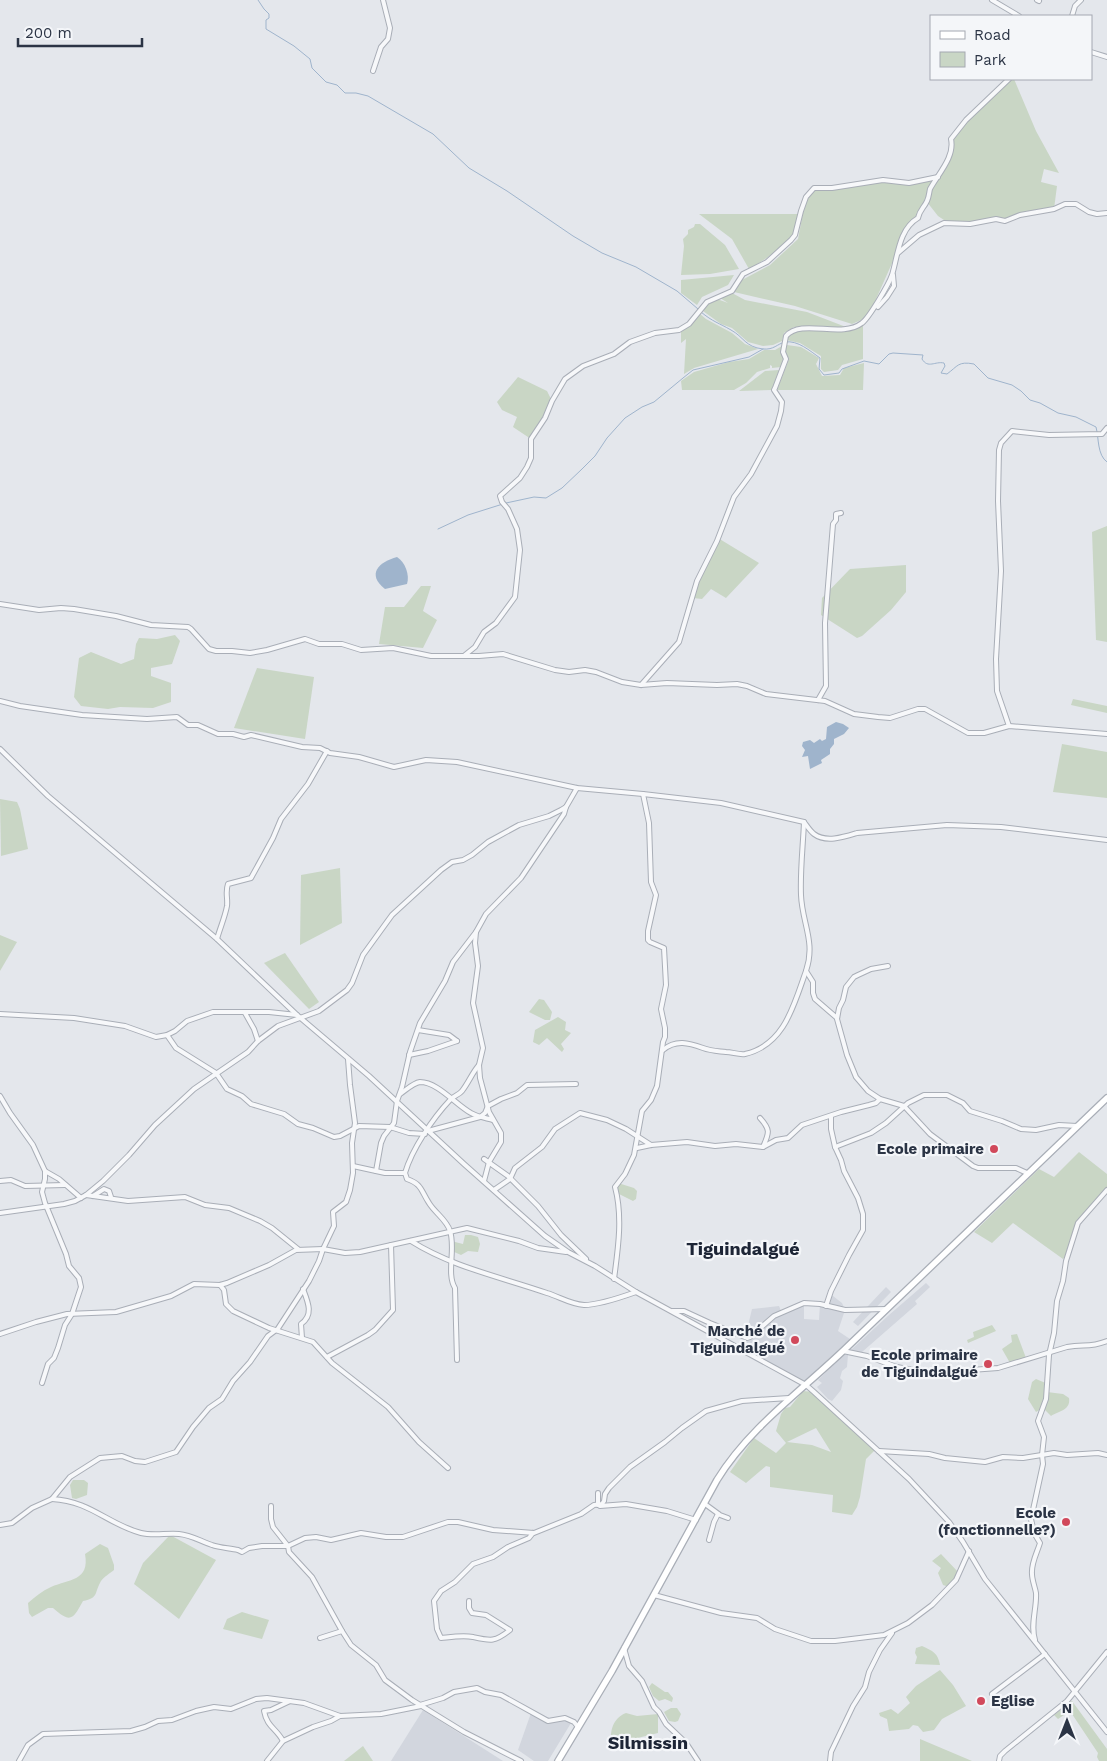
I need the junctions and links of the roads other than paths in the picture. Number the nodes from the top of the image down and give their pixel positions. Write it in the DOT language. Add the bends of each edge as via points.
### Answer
graph roads {
  1 [pos="383,0"];
  2 [pos="1081,0"];
  3 [pos="995,1"];
  4 [pos="1017,15"];
  5 [pos="1072,15"];
  6 [pos="1092,52"];
  7 [pos="1107,58"];
  8 [pos="373,71"];
  9 [pos="1009,80"];
  10 [pos="938,177"];
  11 [pos="1107,213"];
  12 [pos="898,253"];
  13 [pos="892,273"];
  14 [pos="878,307"];
  15 [pos="1107,428"];
  16 [pos="841,513"];
  17 [pos="0,604"];
  18 [pos="465,655"];
  19 [pos="641,685"];
  20 [pos="818,700"];
  21 [pos="0,701"];
  22 [pos="1009,726"];
  23 [pos="1107,734"];
  24 [pos="0,750"];
  25 [pos="327,751"];
  26 [pos="577,788"];
  27 [pos="643,794"];
  28 [pos="566,807"];
  29 [pos="804,822"];
  30 [pos="1107,840"];
  31 [pos="476,932"];
  32 [pos="217,939"];
  33 [pos="888,966"];
  34 [pos="806,971"];
  35 [pos="245,1013"];
  36 [pos="0,1014"];
  37 [pos="299,1016"];
  38 [pos="837,1019"];
  39 [pos="418,1030"];
  40 [pos="167,1036"];
  41 [pos="258,1042"];
  42 [pos="663,1050"];
  43 [pos="409,1055"];
  44 [pos="348,1059"];
  45 [pos="479,1065"];
  46 [pos="216,1073"];
  47 [pos="576,1084"];
  48 [pos="400,1094"];
  49 [pos="0,1096"];
  50 [pos="452,1098"];
  51 [pos="880,1099"];
  52 [pos="397,1101"];
  53 [pos="1106,1102"];
  54 [pos="488,1106"];
  55 [pos="904,1106"];
  56 [pos="831,1116"];
  57 [pos="480,1117"];
  58 [pos="760,1118"];
  59 [pos="494,1120"];
  60 [pos="1077,1126"];
  61 [pos="390,1127"];
  62 [pos="354,1128"];
  63 [pos="426,1132"];
  64 [pos="638,1138"];
  65 [pos="651,1145"];
  66 [pos="835,1146"];
  67 [pos="763,1147"];
  68 [pos="637,1148"];
  69 [pos="484,1159"];
  70 [pos="489,1162"];
  71 [pos="353,1166"];
  72 [pos="45,1171"];
  73 [pos="376,1171"];
  74 [pos="405,1173"];
  75 [pos="1027,1173"];
  76 [pos="510,1179"];
  77 [pos="0,1181"];
  78 [pos="484,1181"];
  79 [pos="65,1185"];
  80 [pos="43,1186"];
  81 [pos="494,1190"];
  82 [pos="1107,1190"];
  83 [pos="86,1195"];
  84 [pos="92,1196"];
  85 [pos="112,1197"];
  86 [pos="81,1198"];
  87 [pos="47,1206"];
  88 [pos="0,1213"];
  89 [pos="450,1231"];
  90 [pos="411,1241"];
  91 [pos="391,1245"];
  92 [pos="298,1249"];
  93 [pos="323,1249"];
  94 [pos="568,1252"];
  95 [pos="452,1261"];
  96 [pos="590,1263"];
  97 [pos="614,1279"];
  98 [pos="220,1285"];
  99 [pos="304,1289"];
  100 [pos="636,1292"];
  101 [pos="826,1306"];
  102 [pos="886,1309"];
  103 [pos="672,1311"];
  104 [pos="72,1314"];
  105 [pos="276,1330"];
  106 [pos="0,1334"];
  107 [pos="302,1338"];
  108 [pos="1107,1341"];
  109 [pos="843,1351"];
  110 [pos="1050,1352"];
  111 [pos="327,1356"];
  112 [pos="457,1360"];
  113 [pos="42,1383"];
  114 [pos="806,1385"];
  115 [pos="791,1398"];
  116 [pos="879,1451"];
  117 [pos="1042,1455"];
  118 [pos="1107,1455"];
  119 [pos="448,1468"];
  120 [pos="598,1494"];
  121 [pos="52,1499"];
  122 [pos="705,1504"];
  123 [pos="596,1505"];
  124 [pos="271,1506"];
  125 [pos="718,1514"];
  126 [pos="728,1518"];
  127 [pos="696,1520"];
  128 [pos="0,1525"];
  129 [pos="532,1533"];
  130 [pos="709,1540"];
  131 [pos="288,1546"];
  132 [pos="969,1550"];
  133 [pos="654,1594"];
  134 [pos="469,1601"];
  135 [pos="342,1631"];
  136 [pos="893,1631"];
  137 [pos="320,1638"];
  138 [pos="1037,1644"];
  139 [pos="624,1648"];
  140 [pos="1107,1652"];
  141 [pos="1045,1654"];
  142 [pos="1075,1692"];
  143 [pos="992,1694"];
  144 [pos="292,1701"];
  145 [pos="420,1706"];
  146 [pos="340,1716"];
  147 [pos="579,1727"];
  148 [pos="1107,1732"];
  149 [pos="283,1741"];
  150 [pos="19,1761"];
  151 [pos="268,1761"];
  152 [pos="521,1761"];
  153 [pos="558,1761"];
  154 [pos="698,1761"];
  155 [pos="830,1761"];
  156 [pos="999,1761"];
  1 -- 8 [label="street" via="390,28"];
  2 -- 5 [label="street"];
  3 -- 4 [label="street"];
  6 -- 7 [label="street"];
  9 -- 10 [label="street" via="951,138 952,144"];
  10 -- 12 [label="street" via="920,208 918,218 910,223"];
  10 -- 18 [label="street" via="908,183 883,180 814,188 800,211 795,236 767,262 744,274 732,291 707,302 689,324 679,330 655,333 630,342 614,354 582,366 565,379 531,439 528,467 500,496 517,528 520,550 515,597 496,624 484,632 475,647"];
  11 -- 12 [label="street" via="1097,214 1076,204 1065,204 1005,221 996,218 970,224 944,223 919,235"];
  12 -- 13 [label="street"];
  13 -- 14 [label="street" via="894,286"];
  13 -- 19 [label="street" via="868,317 860,325 834,330 821,327 795,329 786,336 783,352 786,359 775,388 782,402 777,426 751,474 734,497 697,581 678,642"];
  15 -- 22 [label="street" via="1102,434 1093,435 1012,431 999,447 1001,571 996,638 997,692"];
  16 -- 20 [label="street" via="836,514 833,524 825,623 826,686"];
  17 -- 18 [label="street" via="38,610 74,609 158,626 188,627 209,649 216,651 250,653 305,639 360,650 393,648 431,656"];
  18 -- 19 [label="street" via="503,654 555,670 585,670"];
  19 -- 20 [label="street" via="737,684 766,694"];
  20 -- 22 [label="street" via="854,714 885,718 925,709 968,733 984,734"];
  21 -- 25 [label="street" via="82,715 146,719 177,717 188,725 198,725 218,734 251,735"];
  22 -- 23 [label="street"];
  24 -- 32 [label="street" via="43,792"];
  25 -- 26 [label="street" via="394,767 426,760 457,762"];
  25 -- 32 [label="street" via="282,819 251,878 227,886 226,910"];
  26 -- 27 [label="street"];
  26 -- 28 [label="street"];
  27 -- 29 [label="street" via="721,803"];
  27 -- 42 [label="street" via="649,823 651,882 656,895 648,940 653,945 662,946 665,960"];
  28 -- 31 [label="street" via="533,862 486,914"];
  28 -- 37 [label="street" via="495,837 472,855 441,870 392,915 363,955 347,990 319,1011"];
  29 -- 30 [label="street" via="813,834 832,838 947,825 1001,827"];
  29 -- 34 [label="street" via="801,897 810,942"];
  31 -- 39 [label="street" via="453,962"];
  31 -- 45 [label="street" via="478,966 472,1003 482,1042"];
  32 -- 37 [label="street"];
  33 -- 38 [label="street" via="854,977 846,987"];
  34 -- 38 [label="street" via="813,982 815,999"];
  34 -- 42 [label="street" via="783,1026 766,1045 746,1054 714,1051 687,1043 673,1043"];
  35 -- 37 [label="street"];
  35 -- 40 [label="street" via="214,1012 187,1021"];
  35 -- 41 [label="street"];
  36 -- 40 [label="street" via="67,1017 126,1026 156,1037"];
  37 -- 41 [label="street" via="278,1026"];
  37 -- 44 [label="street"];
  38 -- 51 [label="street" via="856,1077"];
  39 -- 43 [label="street"];
  39 -- 43 [label="street" via="449,1035 457,1041"];
  40 -- 46 [label="street" via="176,1048"];
  41 -- 46 [label="street"];
  42 -- 64 [label="street" via="657,1086 641,1113"];
  43 -- 48 [label="street"];
  44 -- 52 [label="street"];
  44 -- 62 [label="street"];
  45 -- 50 [label="street" via="462,1092"];
  45 -- 54 [label="street"];
  46 -- 62 [label="street" via="227,1089 251,1104 284,1114 298,1124 334,1137"];
  46 -- 83 [label="street" via="177,1105"];
  47 -- 54 [label="street" via="527,1085 517,1094"];
  48 -- 50 [label="street" via="418,1082"];
  48 -- 52 [label="street"];
  49 -- 72 [label="street" via="33,1145"];
  50 -- 57 [label="street"];
  50 -- 63 [label="street"];
  51 -- 55 [label="street"];
  51 -- 56 [label="street"];
  52 -- 61 [label="street" via="394,1123"];
  52 -- 63 [label="street"];
  53 -- 60 [label="street"];
  54 -- 57 [label="street"];
  54 -- 59 [label="street"];
  55 -- 60 [label="street" via="924,1095 947,1095 963,1102 970,1111 1020,1129"];
  55 -- 66 [label="street" via="871,1133"];
  55 -- 75 [label="street" via="930,1134 973,1166 1016,1168"];
  56 -- 66 [label="street"];
  56 -- 67 [label="street" via="802,1125 787,1139 776,1140"];
  57 -- 59 [label="street"];
  57 -- 63 [label="street"];
  58 -- 67 [label="street" via="768,1128"];
  59 -- 70 [label="street" via="501,1133 501,1142"];
  60 -- 75 [label="street"];
  61 -- 62 [label="street"];
  61 -- 63 [label="street" via="409,1133"];
  61 -- 73 [label="street" via="381,1143"];
  62 -- 71 [label="street"];
  63 -- 74 [label="street" via="412,1152"];
  63 -- 78 [label="street"];
  64 -- 65 [label="street"];
  64 -- 68 [label="street"];
  64 -- 76 [label="street" via="626,1128 607,1120 578,1114 555,1129 542,1147 515,1168"];
  65 -- 67 [label="street" via="687,1142"];
  65 -- 68 [label="street"];
  66 -- 101 [label="street" via="858,1198 864,1230 831,1290"];
  68 -- 97 [label="street" via="615,1187 620,1235"];
  69 -- 70 [label="street"];
  70 -- 76 [label="street"];
  70 -- 78 [label="street"];
  71 -- 73 [label="street"];
  71 -- 93 [label="street" via="346,1202 333,1212 334,1226"];
  72 -- 79 [label="street"];
  72 -- 80 [label="street"];
  73 -- 74 [label="street"];
  74 -- 89 [label="street" via="420,1186"];
  75 -- 102 [label="street"];
  76 -- 81 [label="street"];
  76 -- 96 [label="street"];
  77 -- 80 [label="street"];
  78 -- 81 [label="street"];
  79 -- 80 [label="street"];
  79 -- 86 [label="street"];
  80 -- 87 [label="street"];
  81 -- 94 [label="street" via="545,1236"];
  82 -- 110 [label="street" via="1078,1224 1057,1301"];
  83 -- 84 [label="street"];
  83 -- 86 [label="street"];
  84 -- 85 [label="street"];
  84 -- 85 [label="street" via="104,1189"];
  85 -- 92 [label="street" via="128,1201 185,1197 206,1205 230,1208 272,1228"];
  86 -- 87 [label="street"];
  87 -- 88 [label="street"];
  87 -- 104 [label="street" via="69,1266 79,1278 80,1292"];
  89 -- 90 [label="street"];
  89 -- 94 [label="street" via="467,1228 538,1248"];
  89 -- 95 [label="street"];
  90 -- 91 [label="street"];
  90 -- 95 [label="street"];
  91 -- 93 [label="street" via="352,1253"];
  91 -- 111 [label="street" via="393,1310 368,1335"];
  92 -- 93 [label="street"];
  92 -- 98 [label="street"];
  93 -- 99 [label="street"];
  94 -- 96 [label="street"];
  95 -- 100 [label="street" via="579,1304 593,1304"];
  95 -- 112 [label="street"];
  96 -- 97 [label="street"];
  97 -- 100 [label="street"];
  98 -- 104 [label="street" via="190,1285 171,1296 116,1312"];
  98 -- 105 [label="street" via="229,1308"];
  99 -- 105 [label="street"];
  99 -- 107 [label="street" via="310,1310 301,1324"];
  100 -- 103 [label="street"];
  101 -- 102 [label="street" via="845,1310"];
  101 -- 103 [label="street" via="804,1303 781,1311 747,1338 684,1311"];
  102 -- 109 [label="street"];
  103 -- 114 [label="street"];
  104 -- 106 [label="street"];
  104 -- 113 [label="street"];
  105 -- 107 [label="street"];
  105 -- 121 [label="street" via="268,1336 222,1398 193,1427 176,1452 145,1462 122,1456 100,1458 70,1477"];
  107 -- 111 [label="street" via="313,1342"];
  108 -- 110 [label="street"];
  109 -- 110 [label="street" via="897,1367 944,1372 998,1368"];
  109 -- 114 [label="street"];
  110 -- 117 [label="street" via="1046,1399 1038,1421 1044,1437"];
  111 -- 119 [label="street" via="336,1367 388,1407 418,1442"];
  114 -- 115 [label="street"];
  114 -- 116 [label="street"];
  115 -- 122 [label="street" via="734,1454"];
  115 -- 123 [label="street" via="742,1401 706,1411 630,1467 609,1488 604,1502"];
  116 -- 117 [label="street" via="985,1462 1003,1457"];
  116 -- 132 [label="street" via="949,1522"];
  117 -- 118 [label="street"];
  117 -- 138 [label="street" via="1043,1472 1031,1519 1040,1543 1032,1574 1036,1591 1033,1629"];
  120 -- 123 [label="street"];
  121 -- 128 [label="street" via="32,1508 12,1523"];
  121 -- 131 [label="street" via="89,1507 140,1533 179,1534 242,1552 262,1546"];
  122 -- 125 [label="street"];
  122 -- 127 [label="street"];
  123 -- 127 [label="street" via="626,1504"];
  123 -- 129 [label="street"];
  124 -- 131 [label="street" via="273,1527"];
  125 -- 126 [label="street"];
  125 -- 130 [label="street"];
  127 -- 133 [label="street"];
  129 -- 131 [label="street" via="448,1522 403,1537 361,1534 331,1540 316,1537"];
  129 -- 134 [label="street" via="529,1538 493,1557 473,1564 434,1601 440,1638 492,1640 510,1630 486,1615 472,1613"];
  131 -- 135 [label="street" via="289,1552 312,1577"];
  132 -- 136 [label="street" via="956,1580 946,1591 926,1610"];
  132 -- 138 [label="street" via="985,1579"];
  133 -- 136 [label="street" via="722,1613 757,1618 776,1629 811,1641 873,1637"];
  133 -- 139 [label="street"];
  135 -- 137 [label="street"];
  135 -- 145 [label="street" via="351,1645 376,1665 385,1680"];
  136 -- 155 [label="street" via="869,1672 865,1687 831,1752"];
  138 -- 141 [label="street"];
  139 -- 147 [label="street"];
  139 -- 154 [label="street" via="629,1666 642,1681 654,1707"];
  140 -- 142 [label="street"];
  141 -- 142 [label="street"];
  141 -- 143 [label="street"];
  142 -- 148 [label="street"];
  142 -- 156 [label="street" via="1005,1750"];
  144 -- 146 [label="street"];
  144 -- 149 [label="street" via="264,1710 266,1722"];
  144 -- 150 [label="street" via="256,1699 231,1709 214,1707 131,1731 43,1734 28,1745"];
  145 -- 146 [label="street" via="381,1714"];
  145 -- 147 [label="street" via="454,1692 477,1688 501,1695 548,1721 565,1718"];
  145 -- 152 [label="street"];
  146 -- 149 [label="street"];
  147 -- 153 [label="street"];
  149 -- 151 [label="street"];
}
